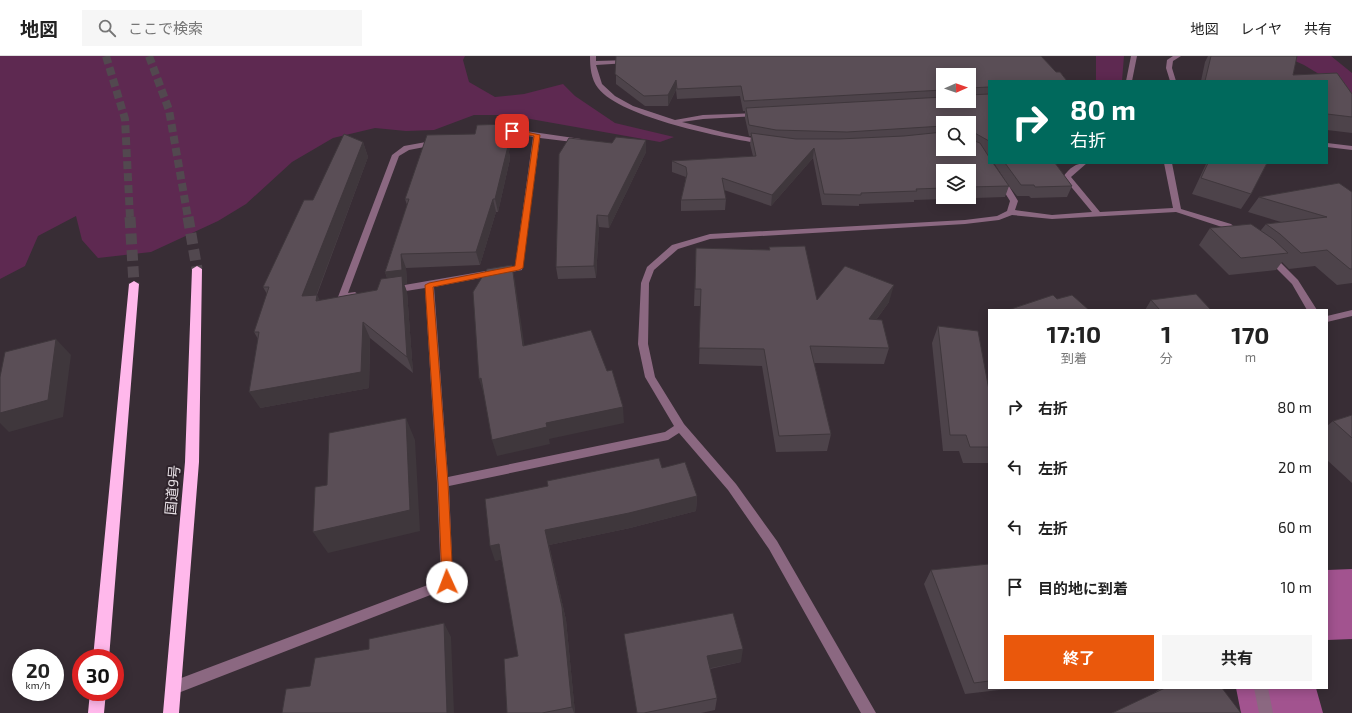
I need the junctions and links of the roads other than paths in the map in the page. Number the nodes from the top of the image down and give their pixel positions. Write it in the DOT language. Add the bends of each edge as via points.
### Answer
graph roads {
  1 [pos="1134,56"];
  2 [pos="1178,56"];
  3 [pos="593,60"];
  4 [pos="632,61"];
  5 [pos="1129,80"];
  6 [pos="1172,80"];
  7 [pos="767,113"];
  8 [pos="676,121"];
  9 [pos="488,132"];
  10 [pos="537,135"];
  11 [pos="444,141"];
  12 [pos="588,142"];
  13 [pos="770,143"];
  14 [pos="1328,145"];
  15 [pos="1352,148"];
  16 [pos="1081,164"];
  17 [pos="1168,164"];
  18 [pos="996,174"];
  19 [pos="1177,210"];
  20 [pos="1011,212"];
  21 [pos="1098,214"];
  22 [pos="1247,239"];
  23 [pos="1265,252"];
  24 [pos="197,269"];
  25 [pos="134,284"];
  26 [pos="429,285"];
  27 [pos="382,292"];
  28 [pos="366,294"];
  29 [pos="1311,309"];
  30 [pos="1351,315"];
  31 [pos="1328,319"];
  32 [pos="680,427"];
  33 [pos="443,483"];
  34 [pos="102,649"];
  35 [pos="173,688"];
  36 [pos="1261,689"];
  37 [pos="97,701"];
  38 [pos="96,713"];
  39 [pos="171,713"];
  40 [pos="869,713"];
  41 [pos="1266,713"];
  1 -- 5 [label="street"];
  2 -- 6 [label="street" via="1170,60"];
  3 -- 4 [label="street"];
  3 -- 8 [label="street" via="594,74 602,88 618,101"];
  7 -- 8 [label="street"];
  8 -- 13 [label="street" via="706,131"];
  9 -- 10 [label="street" via="512,131"];
  10 -- 12 [label="street"];
  10 -- 26 [label="street" via="519,268"];
  11 -- 28 [label="street" via="407,148 396,155 342,297"];
  14 -- 15 [label="street"];
  16 -- 21 [label="street" via="1067,176"];
  17 -- 19 [label="street"];
  18 -- 20 [label="street" via="1014,201"];
  19 -- 21 [label="street"];
  19 -- 22 [label="street" via="1228,226"];
  20 -- 21 [label="street" via="1052,217"];
  20 -- 32 [label="street" via="999,218 965,222 710,237 675,247 650,269 645,284 643,344 650,377"];
  23 -- 29 [label="street" via="1295,282"];
  24 -- 35 [label="highway, 国道9号" via="192,462"];
  25 -- 34 [label="highway"];
  26 -- 27 [label="street"];
  26 -- 33 [label="street"];
  30 -- 31 [label="street"];
  32 -- 33 [label="street" via="668,436"];
  32 -- 40 [label="street" via="732,487 773,545"];
  33 -- 35 [label="street" via="447,582"];
  35 -- 39 [label="highway, 国道9号"];
  36 -- 41 [label="street"];
  37 -- 38 [label="highway"];
}
